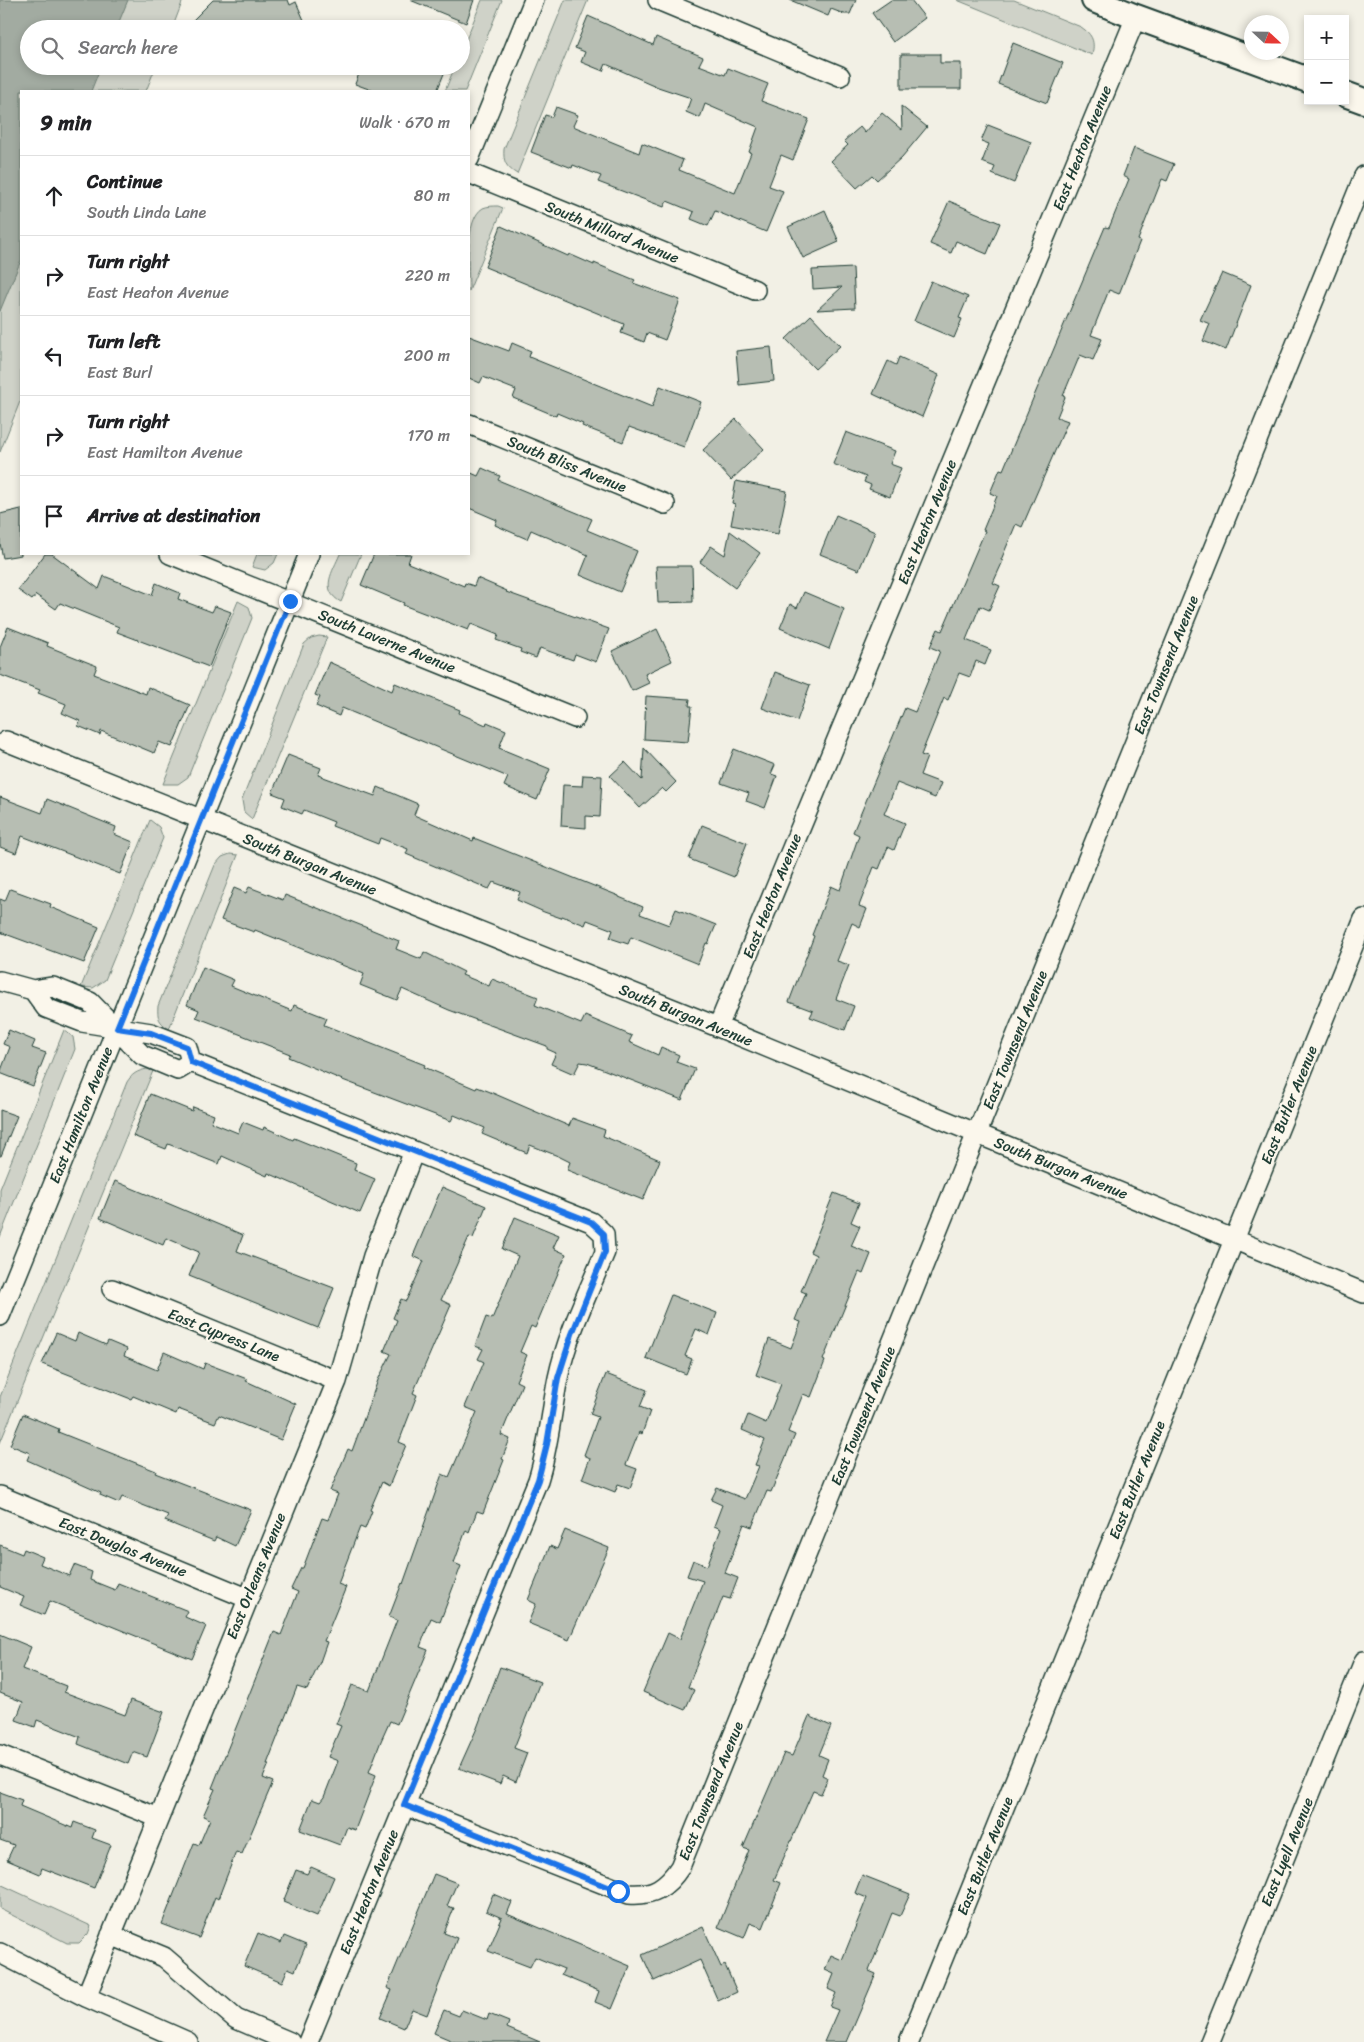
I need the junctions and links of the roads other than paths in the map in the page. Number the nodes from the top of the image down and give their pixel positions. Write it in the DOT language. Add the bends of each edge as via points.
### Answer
graph roads {
  1 [pos="534,0"];
  2 [pos="658,0"];
  3 [pos="1094,0"];
  4 [pos="1136,17"];
  5 [pos="840,76"];
  6 [pos="1304,79"];
  7 [pos="1349,95"];
  8 [pos="1364,101"];
  9 [pos="470,157"];
  10 [pos="470,173"];
  11 [pos="1364,176"];
  12 [pos="755,290"];
  13 [pos="470,424"];
  14 [pos="665,504"];
  15 [pos="173,555"];
  16 [pos="309,555"];
  17 [pos="290,601"];
  18 [pos="574,718"];
  19 [pos="6,741"];
  20 [pos="202,820"];
  21 [pos="1364,919"];
  22 [pos="0,981"];
  23 [pos="718,1027"];
  24 [pos="117,1028"];
  25 [pos="977,1133"];
  26 [pos="414,1151"];
  27 [pos="1235,1239"];
  28 [pos="112,1289"];
  29 [pos="1364,1293"];
  30 [pos="0,1316"];
  31 [pos="337,1381"];
  32 [pos="0,1496"];
  33 [pos="247,1598"];
  34 [pos="1364,1661"];
  35 [pos="0,1755"];
  36 [pos="404,1805"];
  37 [pos="159,1818"];
  38 [pos="111,1935"];
  39 [pos="0,1953"];
  40 [pos="86,1997"];
  41 [pos="188,2042"];
  42 [pos="290,2042"];
  43 [pos="308,2042"];
  44 [pos="909,2042"];
  45 [pos="1210,2042"];
  1 -- 9 [label="street"];
  2 -- 5 [label="street"];
  3 -- 4 [label="main road"];
  4 -- 6 [label="main road"];
  4 -- 23 [label="street, East Heaton Avenue"];
  7 -- 8 [label="main road"];
  10 -- 12 [label="street, South Millard Avenue"];
  11 -- 25 [label="street, East Townsend Avenue"];
  13 -- 14 [label="street, South Bliss Avenue"];
  15 -- 17 [label="street, South Laverne Avenue"];
  16 -- 17 [label="street, East Hamilton Avenue"];
  17 -- 18 [label="street, South Laverne Avenue"];
  17 -- 20 [label="street, East Hamilton Avenue"];
  19 -- 20 [label="street, South Burgan Avenue"];
  20 -- 23 [label="street, South Burgan Avenue"];
  20 -- 24 [label="street, East Hamilton Avenue"];
  21 -- 27 [label="street, East Butler Avenue"];
  22 -- 24 [label="street" via="32,990 53,988 90,1002"];
  23 -- 25 [label="street, South Burgan Avenue"];
  24 -- 26 [label="street" via="151,1033 187,1047 191,1062"];
  24 -- 30 [label="street, East Hamilton Avenue"];
  25 -- 27 [label="street, South Burgan Avenue"];
  25 -- 36 [label="street, East Townsend Avenue" via="680,1867 667,1884 651,1893 639,1895 618,1891"];
  26 -- 31 [label="street, East Orleans Avenue" via="373,1256"];
  26 -- 36 [label="street, East Heaton Avenue" via="591,1222 604,1234 605,1252 566,1350 538,1480"];
  27 -- 29 [label="street, South Burgan Avenue"];
  27 -- 44 [label="street, East Butler Avenue"];
  28 -- 31 [label="street, East Cypress Lane"];
  31 -- 33 [label="street, East Orleans Avenue"];
  32 -- 33 [label="street, East Douglas Avenue"];
  33 -- 37 [label="street, East Orleans Avenue"];
  34 -- 45 [label="street, East Lyell Avenue"];
  35 -- 37 [label="street"];
  36 -- 43 [label="street, East Heaton Avenue"];
  37 -- 38 [label="street, East Orleans Avenue"];
  38 -- 40 [label="street, East Orleans Avenue"];
  38 -- 42 [label="street" via="164,1957 236,2019"];
  39 -- 40 [label="street"];
  40 -- 41 [label="street"];
}
